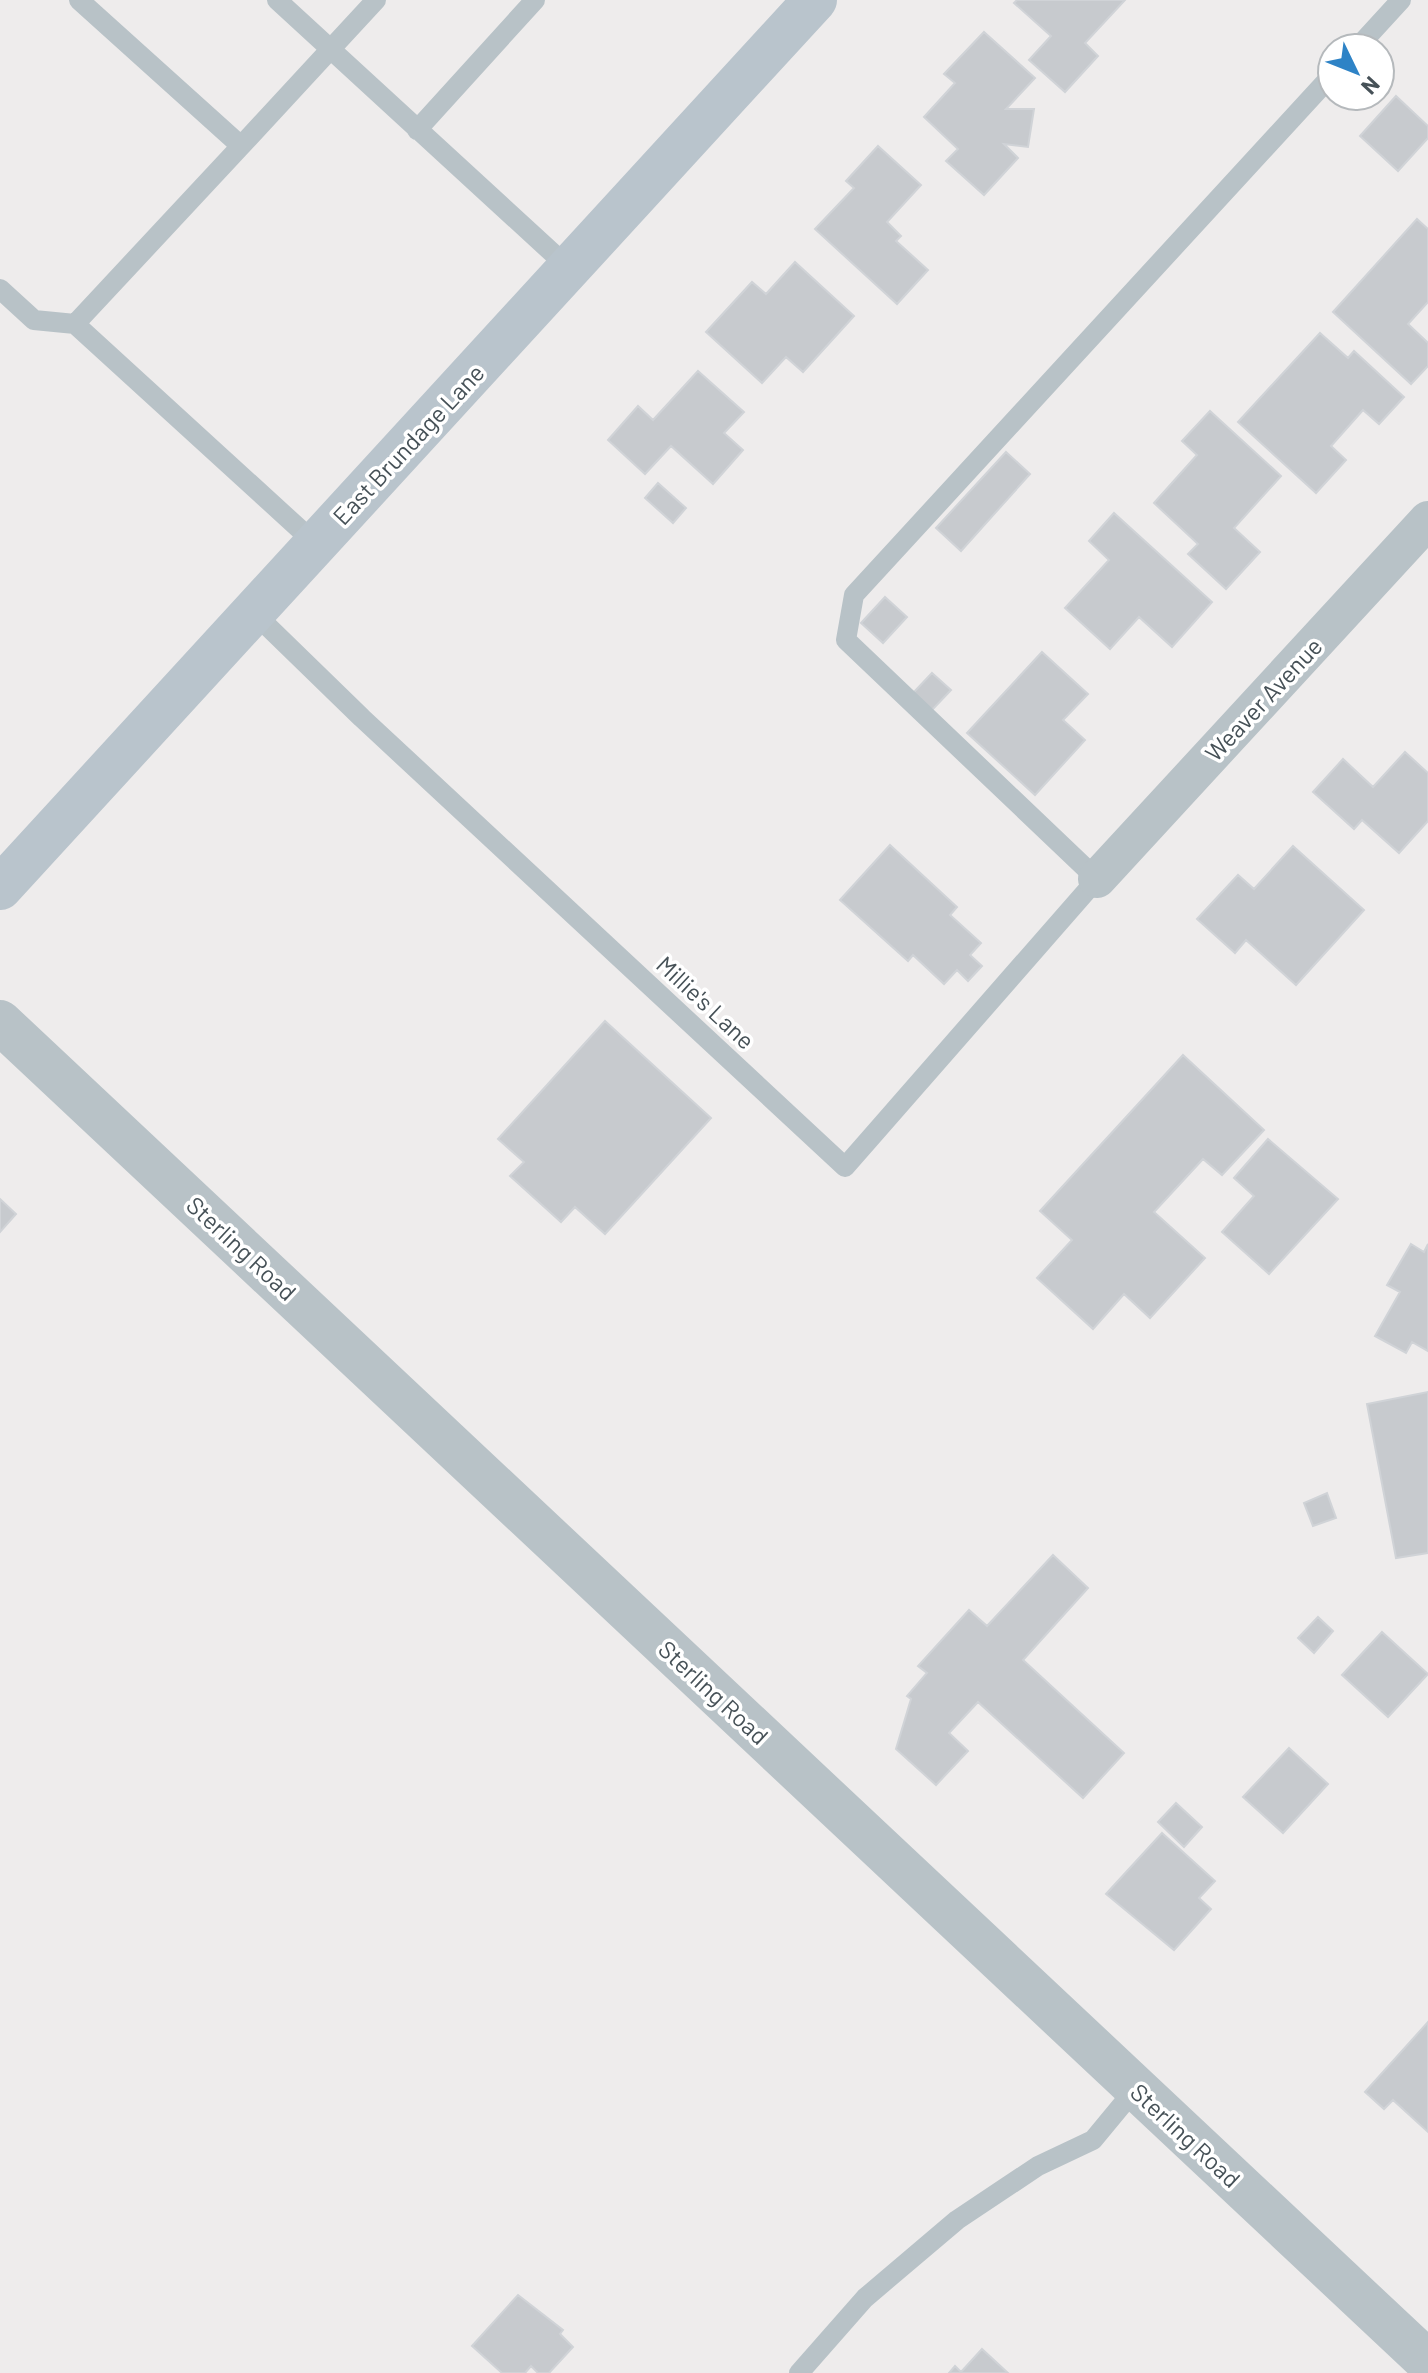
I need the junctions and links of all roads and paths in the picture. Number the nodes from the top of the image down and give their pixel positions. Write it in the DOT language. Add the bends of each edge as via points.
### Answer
graph roads {
  1 [pos="79,0"];
  2 [pos="277,0"];
  3 [pos="376,0"];
  4 [pos="535,0"];
  5 [pos="815,0"];
  6 [pos="1401,0"];
  7 [pos="1372,32"];
  8 [pos="330,50"];
  9 [pos="1316,92"];
  10 [pos="417,130"];
  11 [pos="241,146"];
  12 [pos="569,268"];
  13 [pos="0,289"];
  14 [pos="75,324"];
  15 [pos="1428,520"];
  16 [pos="316,544"];
  17 [pos="253,612"];
  18 [pos="1097,879"];
  19 [pos="0,888"];
  20 [pos="0,1022"];
  21 [pos="1136,2088"];
  22 [pos="1428,2362"];
  23 [pos="799,2373"];
  1 -- 11 [label="lane"];
  2 -- 8 [label="lane"];
  3 -- 8 [label="lane"];
  4 -- 10 [label="lane"];
  5 -- 12 [label="main road, East Brundage Lane"];
  6 -- 7 [label="lane"];
  8 -- 10 [label="lane"];
  8 -- 11 [label="lane"];
  9 -- 18 [label="lane" via="854,595 846,640"];
  10 -- 12 [label="lane"];
  11 -- 14 [label="lane"];
  12 -- 16 [label="main road, East Brundage Lane"];
  13 -- 14 [label="lane" via="34,320"];
  14 -- 16 [label="lane"];
  15 -- 18 [label="street, Weaver Avenue"];
  16 -- 17 [label="main road, East Brundage Lane"];
  17 -- 18 [label="lane, Millie's Lane" via="845,1167"];
  17 -- 19 [label="main road, East Brundage Lane"];
  20 -- 21 [label="street, Sterling Road"];
  21 -- 22 [label="street, Sterling Road"];
  21 -- 23 [label="lane" via="1093,2140 1038,2166 957,2220 888,2278"];
}
